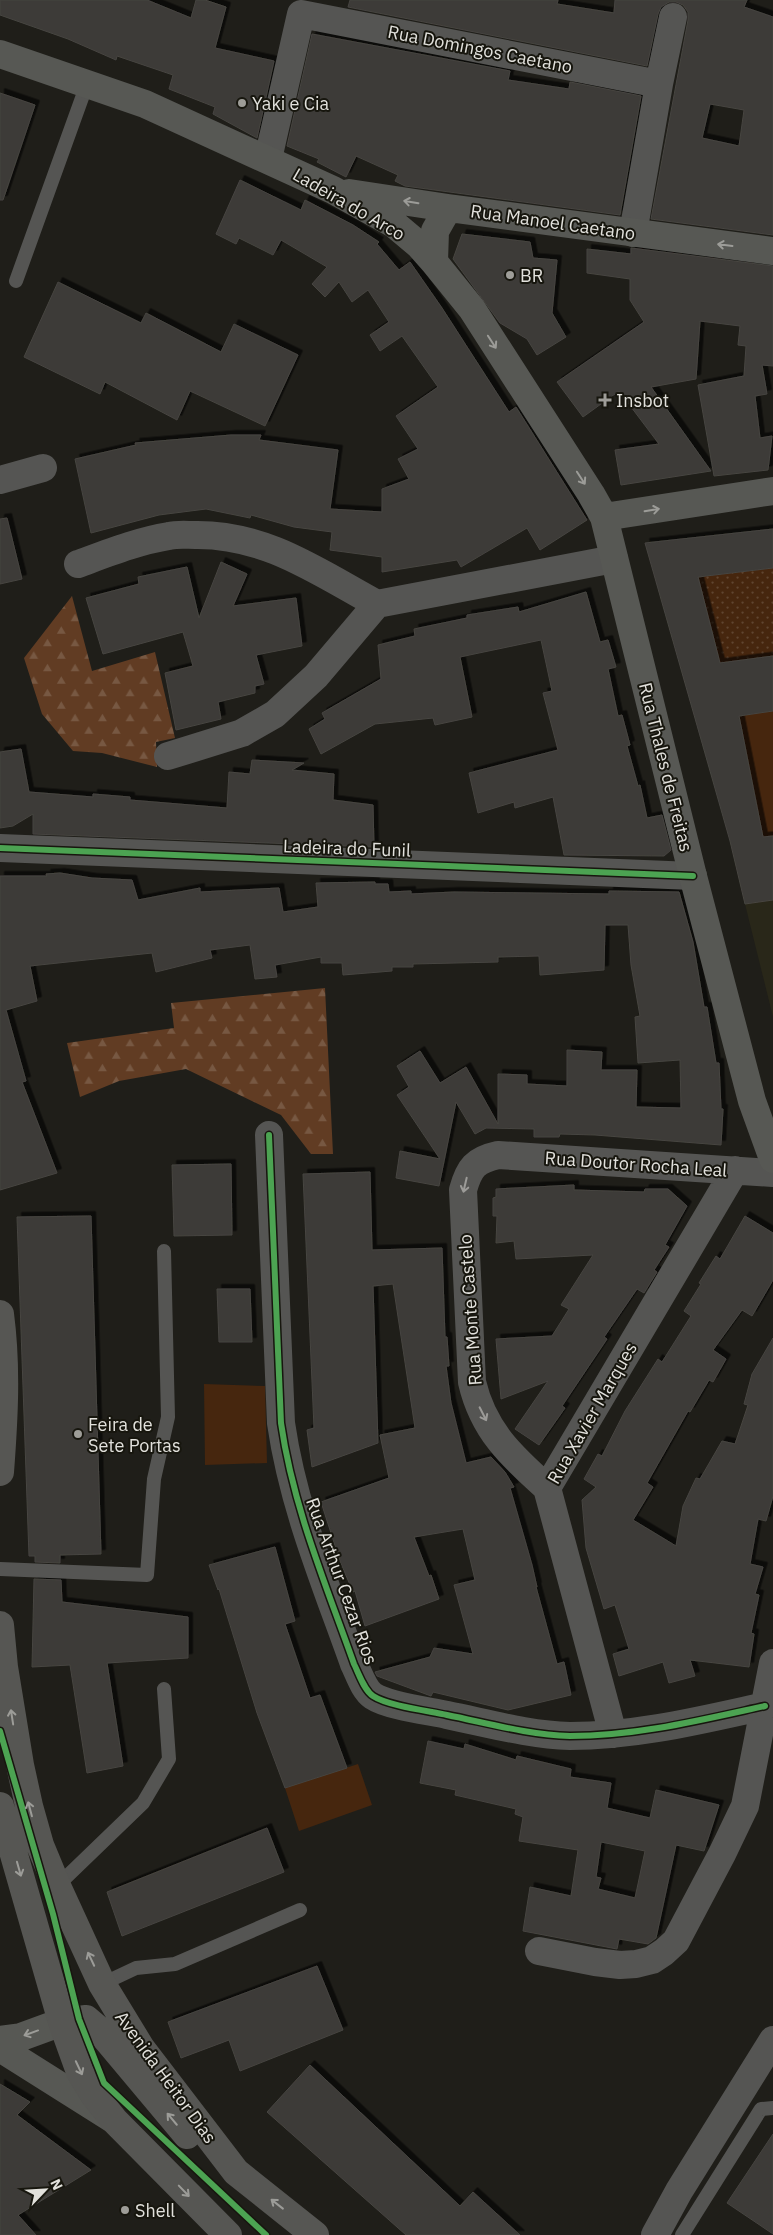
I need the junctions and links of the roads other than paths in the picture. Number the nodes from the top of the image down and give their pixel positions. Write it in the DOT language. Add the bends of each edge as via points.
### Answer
graph roads {
  1 [pos="673,17"];
  2 [pos="0,54"];
  3 [pos="87,84"];
  4 [pos="659,84"];
  5 [pos="268,159"];
  6 [pos="333,190"];
  7 [pos="448,208"];
  8 [pos="633,232"];
  9 [pos="773,251"];
  10 [pos="434,262"];
  11 [pos="16,281"];
  12 [pos="43,468"];
  13 [pos="0,480"];
  14 [pos="773,491"];
  15 [pos="604,517"];
  16 [pos="614,559"];
  17 [pos="78,564"];
  18 [pos="377,604"];
  19 [pos="168,756"];
  20 [pos="0,848"];
  21 [pos="693,876"];
  22 [pos="268,1134"];
  23 [pos="498,1155"];
  24 [pos="773,1159"];
  25 [pos="735,1170"];
  26 [pos="773,1173"];
  27 [pos="164,1251"];
  28 [pos="0,1314"];
  29 [pos="0,1472"];
  30 [pos="547,1488"];
  31 [pos="0,1569"];
  32 [pos="0,1625"];
  33 [pos="773,1663"];
  34 [pos="164,1688"];
  35 [pos="765,1706"];
  36 [pos="613,1734"];
  37 [pos="0,1806"];
  38 [pos="57,1886"];
  39 [pos="300,1910"];
  40 [pos="539,1951"];
  41 [pos="102,1984"];
  42 [pos="62,2022"];
  43 [pos="0,2040"];
  44 [pos="773,2040"];
  45 [pos="0,2048"];
  46 [pos="773,2108"];
  47 [pos="114,2120"];
  48 [pos="236,2172"];
  49 [pos="218,2232"];
  50 [pos="314,2235"];
  51 [pos="655,2235"];
  52 [pos="682,2235"];
  1 -- 4 [label="street"];
  2 -- 3 [label="street, Ladeira do Arco"];
  3 -- 5 [label="street, Ladeira do Arco" via="145,104"];
  3 -- 11 [label="lane"];
  4 -- 5 [label="street, Rua Domingos Caetano" via="301,14"];
  4 -- 8 [label="street"];
  5 -- 6 [label="street, Ladeira do Arco"];
  7 -- 6 [label="street, Rua Manoel Caetano, one-way"];
  6 -- 10 [label="street, Ladeira do Arco" via="394,224"];
  7 -- 8 [label="street, Rua Manoel Caetano" via="485,220"];
  7 -- 10 [label="street" via="435,231"];
  9 -- 8 [label="street, Rua Manoel Caetano, one-way"];
  10 -- 15 [label="street, Ladeira do Arco, one-way" via="473,300"];
  12 -- 13 [label="street"];
  15 -- 14 [label="street, one-way"];
  15 -- 16 [label="street, Rua Thales de Freitas"];
  16 -- 18 [label="street"];
  16 -- 21 [label="street, Rua Thales de Freitas"];
  17 -- 18 [label="street" via="170,535 239,538 276,550"];
  18 -- 19 [label="street" via="316,676 275,714 242,733"];
  20 -- 21 [label="street, Ladeira do Funil"];
  21 -- 24 [label="street, Rua Thales de Freitas" via="752,1101"];
  22 -- 36 [label="street, Rua Arthur Cezar Rios" via="281,1423 287,1464 309,1538 363,1683 373,1696 388,1702 482,1722 569,1736"];
  23 -- 25 [label="street, Rua Doutor Rocha Leal"];
  23 -- 30 [label="street, Rua Monte Castelo, one-way" via="475,1165 467,1175 463,1190 472,1382 483,1416 497,1439"];
  25 -- 26 [label="street, Rua Doutor Rocha Leal"];
  25 -- 30 [label="street, Rua Xavier Marques"];
  27 -- 31 [label="lane" via="168,1417 154,1479 147,1575"];
  28 -- 29 [label="main road" via="6,1392"];
  30 -- 36 [label="street, Rua Xavier Marques"];
  38 -- 32 [label="main road, Avenida Heitor Dias, one-way" via="40,1845 20,1765"];
  33 -- 35 [label="street"];
  34 -- 38 [label="lane" via="169,1759 143,1802"];
  35 -- 36 [label="street, Rua Arthur Cezar Rios"];
  35 -- 40 [label="street" via="744,1806 676,1941 658,1956 636,1964 595,1962"];
  37 -- 42 [label="main road, one-way"];
  41 -- 38 [label="main road, Avenida Heitor Dias, one-way"];
  39 -- 41 [label="lane" via="175,1964 136,1968"];
  41 -- 48 [label="main road, Avenida Heitor Dias" via="141,2048"];
  42 -- 43 [label="street, one-way" via="21,2037"];
  42 -- 47 [label="main road, one-way" via="80,2072"];
  48 -- 42 [label="main road, one-way" via="182,2132 99,2030 86,2019"];
  44 -- 51 [label="street"];
  45 -- 47 [label="street"];
  46 -- 52 [label="lane" via="761,2109"];
  47 -- 49 [label="main road, one-way"];
  50 -- 48 [label="main road, Avenida Heitor Dias, one-way"];
}
